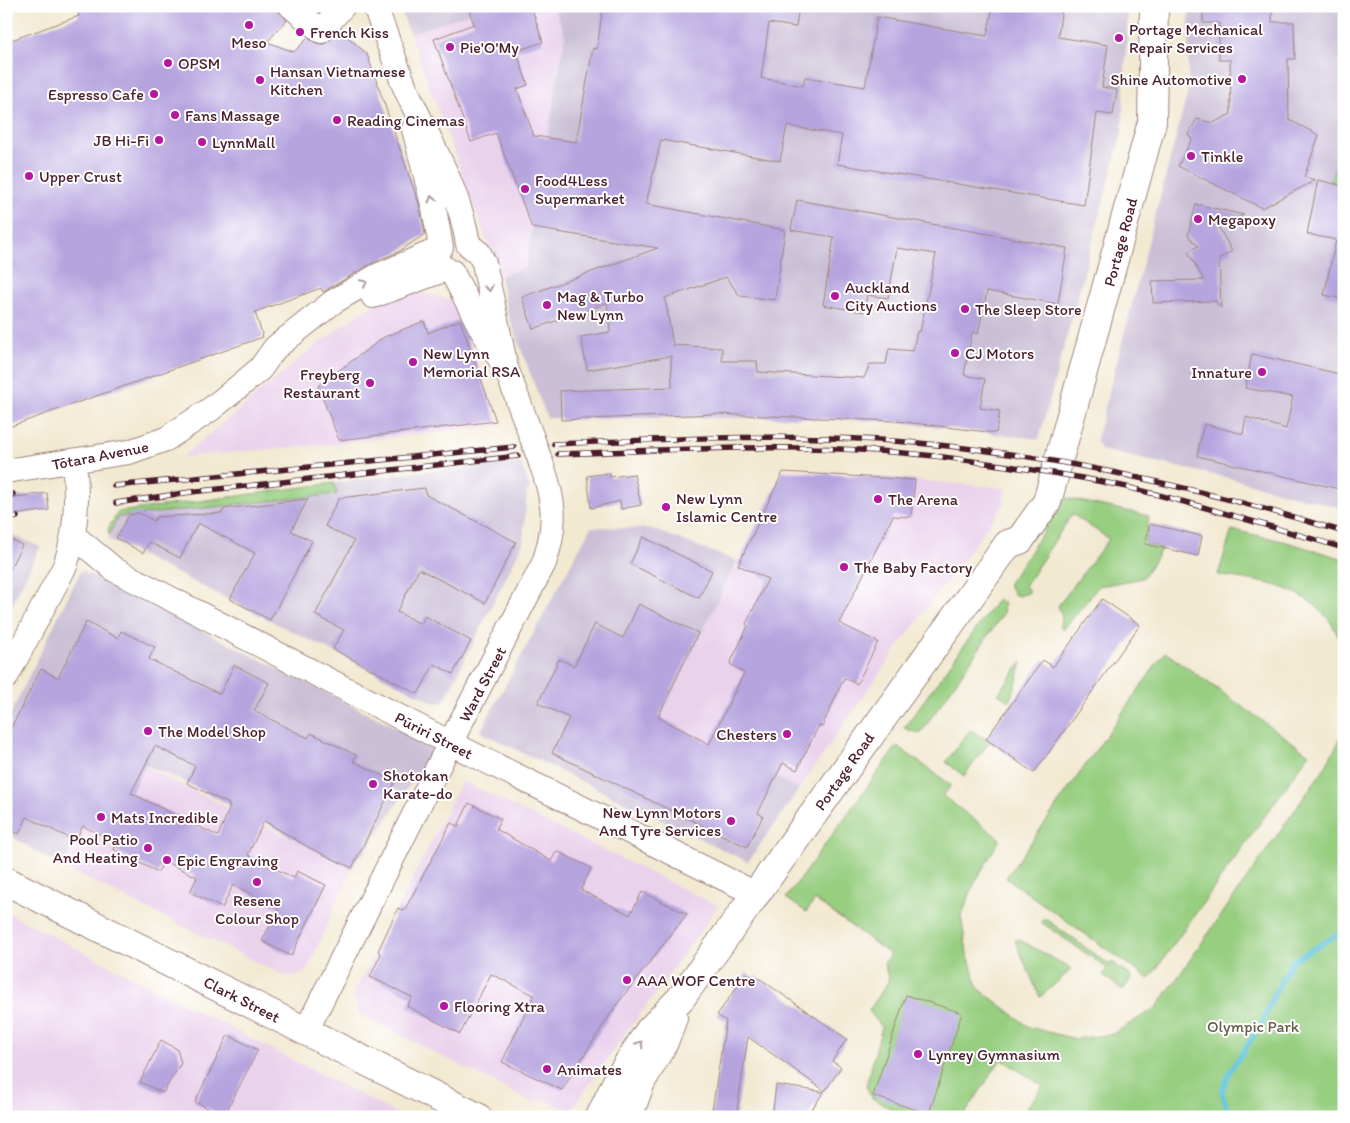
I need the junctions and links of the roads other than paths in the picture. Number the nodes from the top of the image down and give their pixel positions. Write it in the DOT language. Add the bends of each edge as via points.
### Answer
graph roads {
  1 [pos="291,6"];
  2 [pos="343,6"];
  3 [pos="376,6"];
  4 [pos="1154,6"];
  5 [pos="404,86"];
  6 [pos="469,245"];
  7 [pos="445,259"];
  8 [pos="506,368"];
  9 [pos="74,462"];
  10 [pos="6,471"];
  11 [pos="74,536"];
  12 [pos="66,566"];
  13 [pos="115,570"];
  14 [pos="6,677"];
  15 [pos="450,744"];
  16 [pos="6,881"];
  17 [pos="756,894"];
  18 [pos="681,998"];
  19 [pos="306,1031"];
  20 [pos="477,1117"];
  21 [pos="600,1117"];
  22 [pos="628,1117"];
  1 -- 2 [label="street" via="321,31"];
  3 -- 5 [label="street"];
  4 -- 17 [label="main road, Portage Road" via="1152,122 1055,474 1031,498 1007,532 1008,544"];
  5 -- 6 [label="street" via="440,162 465,225"];
  7 -- 5 [label="street, one-way"];
  6 -- 7 [label="street, Tōtara Avenue" via="472,253 470,264 464,270"];
  6 -- 8 [label="street, one-way" via="484,263"];
  7 -- 8 [label="street"];
  7 -- 9 [label="street, Tōtara Avenue" via="342,314 284,359 260,369 211,409 166,439 130,452"];
  8 -- 15 [label="street, Ward Street, bridge" via="542,463 554,506 552,536 544,563"];
  9 -- 10 [label="street, Tōtara Avenue"];
  9 -- 11 [label="street"];
  11 -- 12 [label="street"];
  11 -- 13 [label="street, Pūriri Street"];
  12 -- 13 [label="street, Pūriri Street" via="85,565"];
  12 -- 14 [label="street"];
  13 -- 15 [label="street, Pūriri Street"];
  15 -- 17 [label="street, Pūriri Street"];
  15 -- 19 [label="street, Ward Street"];
  16 -- 19 [label="main road, Clark Street"];
  17 -- 18 [label="main road, Portage Road"];
  21 -- 18 [label="main road, Portage Road, one-way" via="618,1079 649,1031"];
  18 -- 22 [label="main road, Portage Road"];
  19 -- 20 [label="main road, Clark Street"];
}
